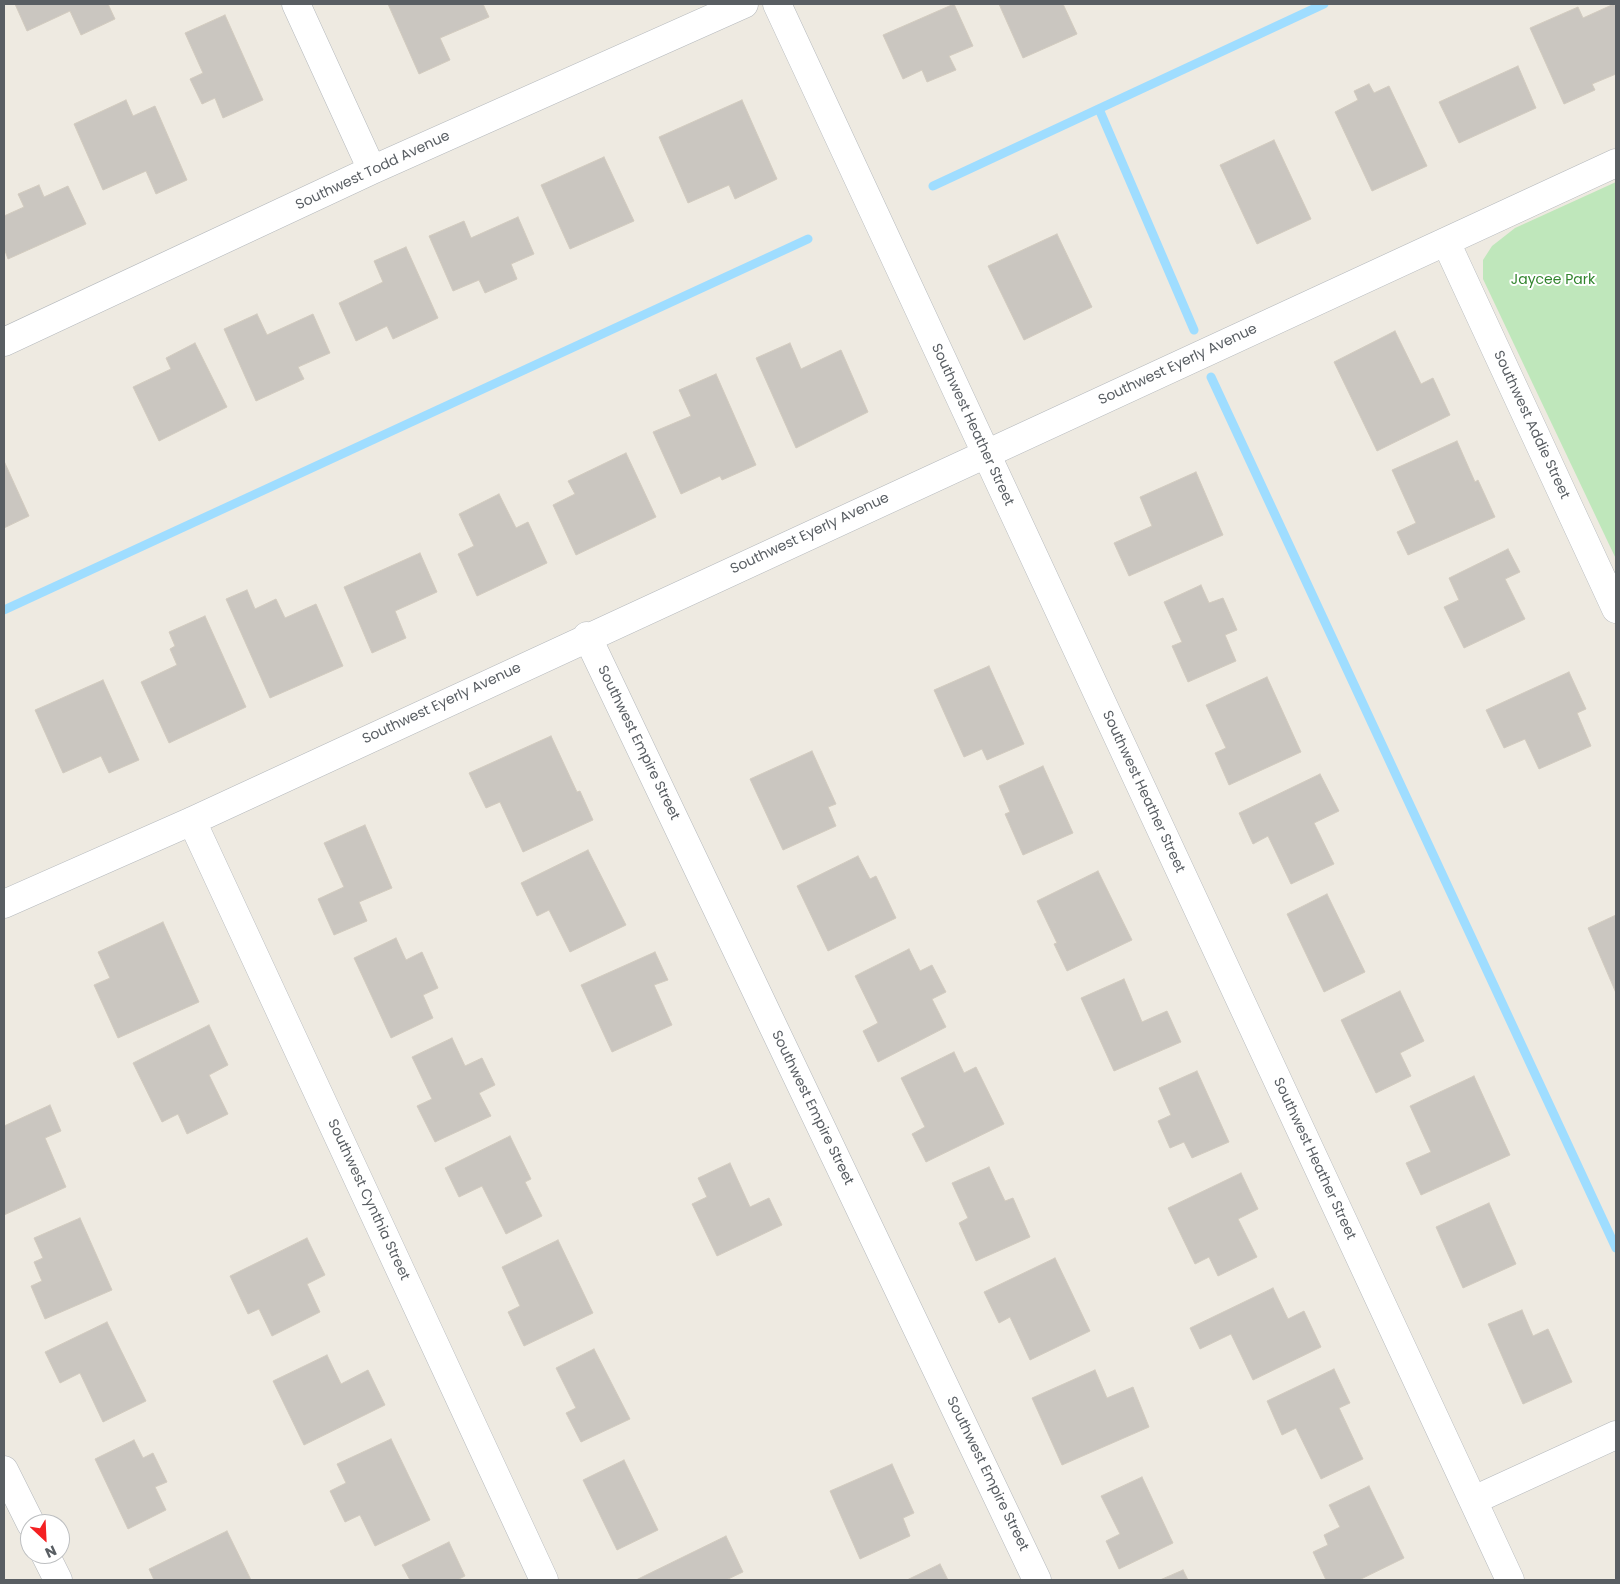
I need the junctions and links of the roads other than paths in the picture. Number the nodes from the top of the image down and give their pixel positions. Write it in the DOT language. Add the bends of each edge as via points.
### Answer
graph roads {
  1 [pos="296,4"];
  2 [pos="744,4"];
  3 [pos="777,4"];
  4 [pos="1616,163"];
  5 [pos="372,170"];
  6 [pos="1446,242"];
  7 [pos="4,342"];
  8 [pos="984,453"];
  9 [pos="1616,609"];
  10 [pos="587,636"];
  11 [pos="192,821"];
  12 [pos="4,904"];
  13 [pos="1616,1435"];
  14 [pos="4,1470"];
  15 [pos="1474,1500"];
  16 [pos="25,1514"];
  17 [pos="50,1564"];
  18 [pos="58,1580"];
  19 [pos="544,1580"];
  20 [pos="1037,1580"];
  21 [pos="1510,1580"];
  1 -- 5 [label="street"];
  2 -- 5 [label="street, Southwest Todd Avenue"];
  3 -- 8 [label="street, Southwest Heather Street"];
  4 -- 6 [label="street, Southwest Eyerly Avenue"];
  5 -- 7 [label="street, Southwest Todd Avenue"];
  6 -- 8 [label="street, Southwest Eyerly Avenue"];
  6 -- 9 [label="street, Southwest Addie Street"];
  8 -- 10 [label="street, Southwest Eyerly Avenue"];
  8 -- 15 [label="street, Southwest Heather Street"];
  10 -- 11 [label="street, Southwest Eyerly Avenue"];
  10 -- 20 [label="street, Southwest Empire Street"];
  11 -- 12 [label="street, Southwest Eyerly Avenue"];
  11 -- 19 [label="street, Southwest Cynthia Street"];
  13 -- 15 [label="street"];
  14 -- 16 [label="street"];
  15 -- 21 [label="street, Southwest Heather Street"];
  17 -- 18 [label="street"];
}
